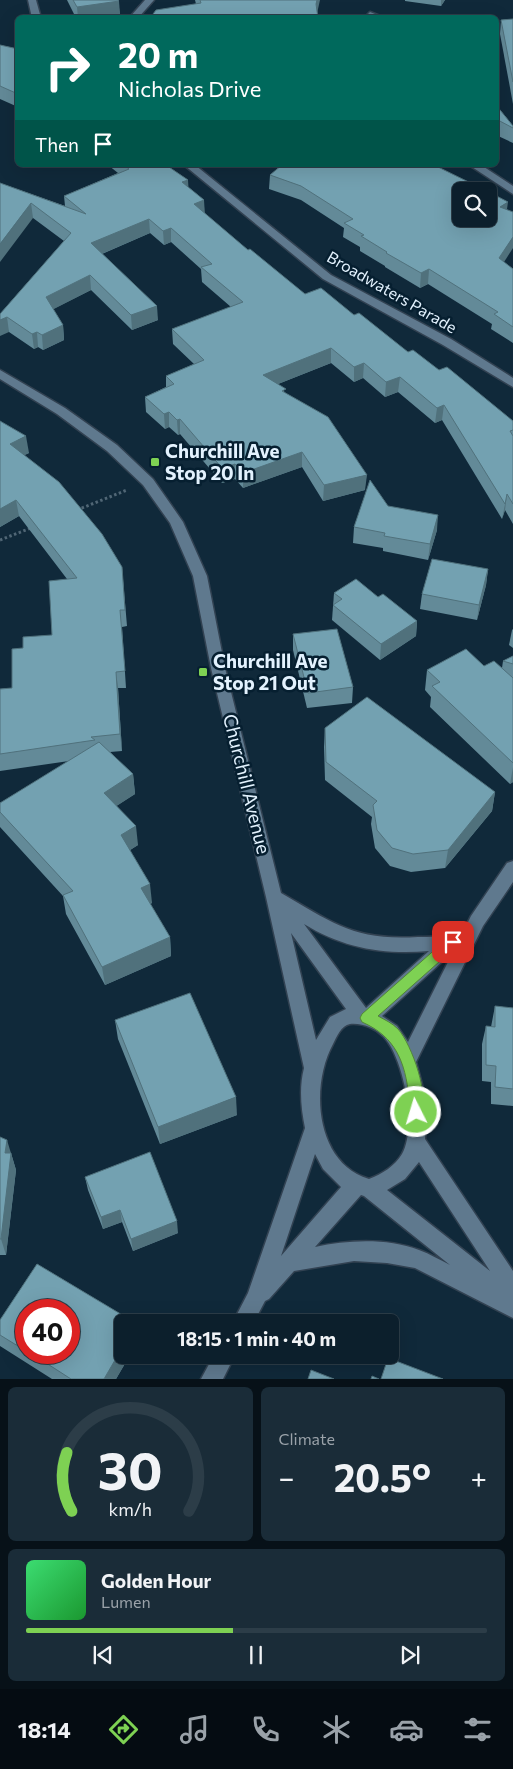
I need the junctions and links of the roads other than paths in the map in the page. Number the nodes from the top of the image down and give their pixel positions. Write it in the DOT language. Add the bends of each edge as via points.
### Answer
graph roads {
  1 [pos="32,0"];
  2 [pos="150,0"];
  3 [pos="36,15"];
  4 [pos="136,15"];
  5 [pos="191,167"];
  6 [pos="477,167"];
  7 [pos="513,191"];
  8 [pos="0,374"];
  9 [pos="513,383"];
  10 [pos="513,868"];
  11 [pos="274,897"];
  12 [pos="477,921"];
  13 [pos="453,942"];
  14 [pos="364,1017"];
  15 [pos="408,1060"];
  16 [pos="313,1068"];
  17 [pos="315,1127"];
  18 [pos="416,1141"];
  19 [pos="363,1186"];
  20 [pos="288,1262"];
  21 [pos="513,1289"];
  22 [pos="256,1298"];
  23 [pos="513,1303"];
  24 [pos="513,1308"];
  25 [pos="247,1314"];
  26 [pos="220,1364"];
  27 [pos="212,1379"];
  1 -- 3 [label="street"];
  2 -- 4 [label="street"];
  5 -- 9 [label="street, Broadwaters Parade" via="327,277 447,342"];
  6 -- 7 [label="street"];
  8 -- 11 [label="street, Churchill Avenue" via="112,448 148,482 176,522 200,576 218,668"];
  10 -- 12 [label="street"];
  11 -- 13 [label="street" via="330,930 352,939 397,946"];
  11 -- 14 [label="street, Churchill Avenue"];
  11 -- 16 [label="street, Churchill Avenue"];
  12 -- 13 [label="street"];
  12 -- 15 [label="street"];
  13 -- 14 [label="street"];
  14 -- 15 [label="street" via="393,1033"];
  14 -- 16 [label="street" via="345,1017 337,1022 320,1047"];
  15 -- 18 [label="street" via="416,1098"];
  16 -- 17 [label="street" via="310,1090"];
  17 -- 19 [label="street" via="336,1170"];
  17 -- 22 [label="street"];
  18 -- 19 [label="street" via="412,1155 400,1172 386,1181"];
  18 -- 21 [label="street"];
  19 -- 20 [label="street"];
  19 -- 23 [label="street"];
  20 -- 22 [label="street"];
  20 -- 24 [label="street" via="354,1251 417,1259"];
  22 -- 25 [label="street"];
  26 -- 27 [label="street"];
}
